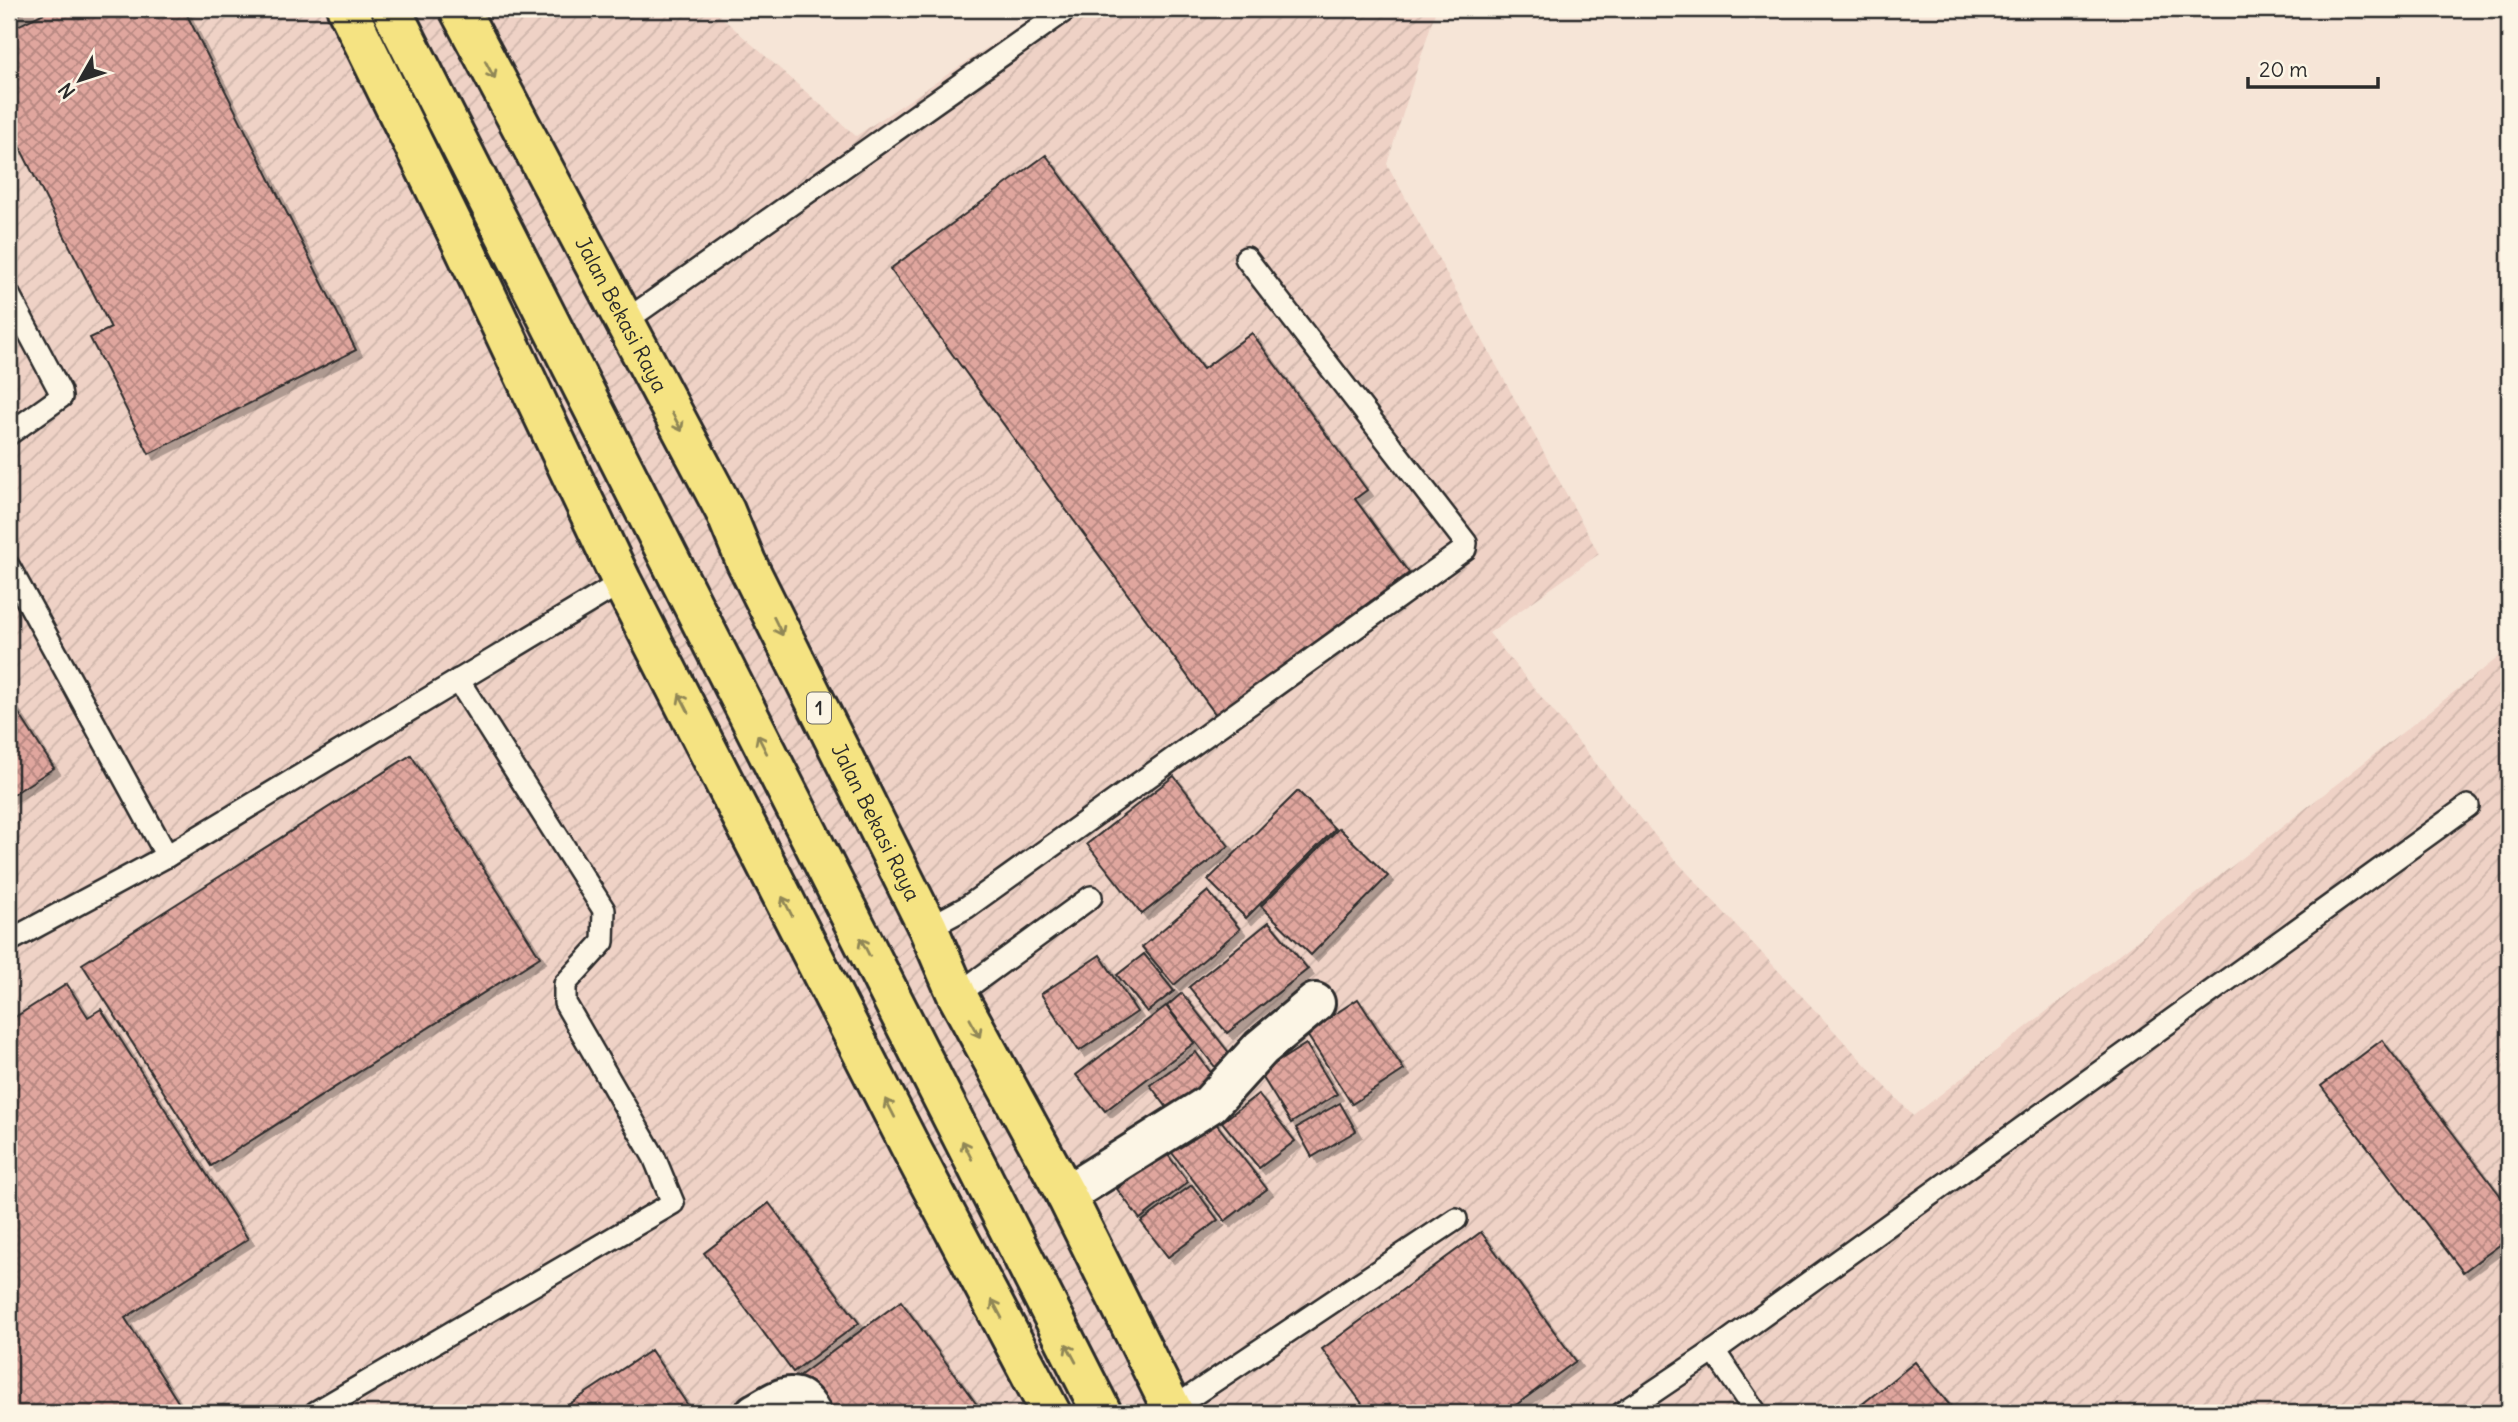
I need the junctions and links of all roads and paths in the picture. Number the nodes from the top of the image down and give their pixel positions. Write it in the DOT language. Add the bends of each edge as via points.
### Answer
graph roads {
  1 [pos="347,9"];
  2 [pos="391,9"];
  3 [pos="1067,9"];
  4 [pos="468,13"];
  5 [pos="1246,258"];
  6 [pos="9,295"];
  7 [pos="624,322"];
  8 [pos="9,434"];
  9 [pos="9,567"];
  10 [pos="622,582"];
  11 [pos="458,680"];
  12 [pos="2468,806"];
  13 [pos="167,856"];
  14 [pos="1091,897"];
  15 [pos="928,928"];
  16 [pos="9,941"];
  17 [pos="957,995"];
  18 [pos="1315,1003"];
  19 [pos="1066,1195"];
  20 [pos="1456,1219"];
  21 [pos="1714,1352"];
  22 [pos="1173,1411"];
  23 [pos="316,1412"];
  24 [pos="755,1413"];
  25 [pos="811,1413"];
  26 [pos="1051,1413"];
  27 [pos="1102,1413"];
  28 [pos="1622,1413"];
  29 [pos="1756,1413"];
  1 -- 10 [label="highway"];
  27 -- 2 [label="highway, one-way"];
  3 -- 7 [label="lane"];
  4 -- 7 [label="highway, Jalan Bekasi Raya / 1, one-way"];
  5 -- 15 [label="lane" via="1466,543 1465,550 967,907"];
  6 -- 8 [label="lane" via="61,397"];
  7 -- 15 [label="highway, Jalan Bekasi Raya / 1, one-way" via="725,511"];
  9 -- 13 [label="lane"];
  10 -- 11 [label="lane"];
  26 -- 10 [label="highway, one-way"];
  11 -- 13 [label="lane"];
  11 -- 23 [label="lane" via="604,910 603,942 565,984 565,1003 654,1157 673,1203"];
  12 -- 21 [label="lane"];
  13 -- 16 [label="lane"];
  14 -- 17 [label="lane"];
  15 -- 17 [label="highway, Jalan Bekasi Raya / 1"];
  17 -- 19 [label="highway, Jalan Bekasi Raya / 1, one-way"];
  18 -- 19 [label="street" via="1261,1048 1210,1104"];
  19 -- 22 [label="highway, Jalan Bekasi Raya / 1"];
  20 -- 22 [label="lane"];
  21 -- 28 [label="lane"];
  21 -- 29 [label="lane"];
  24 -- 25 [label="street" via="796,1396"];
}
